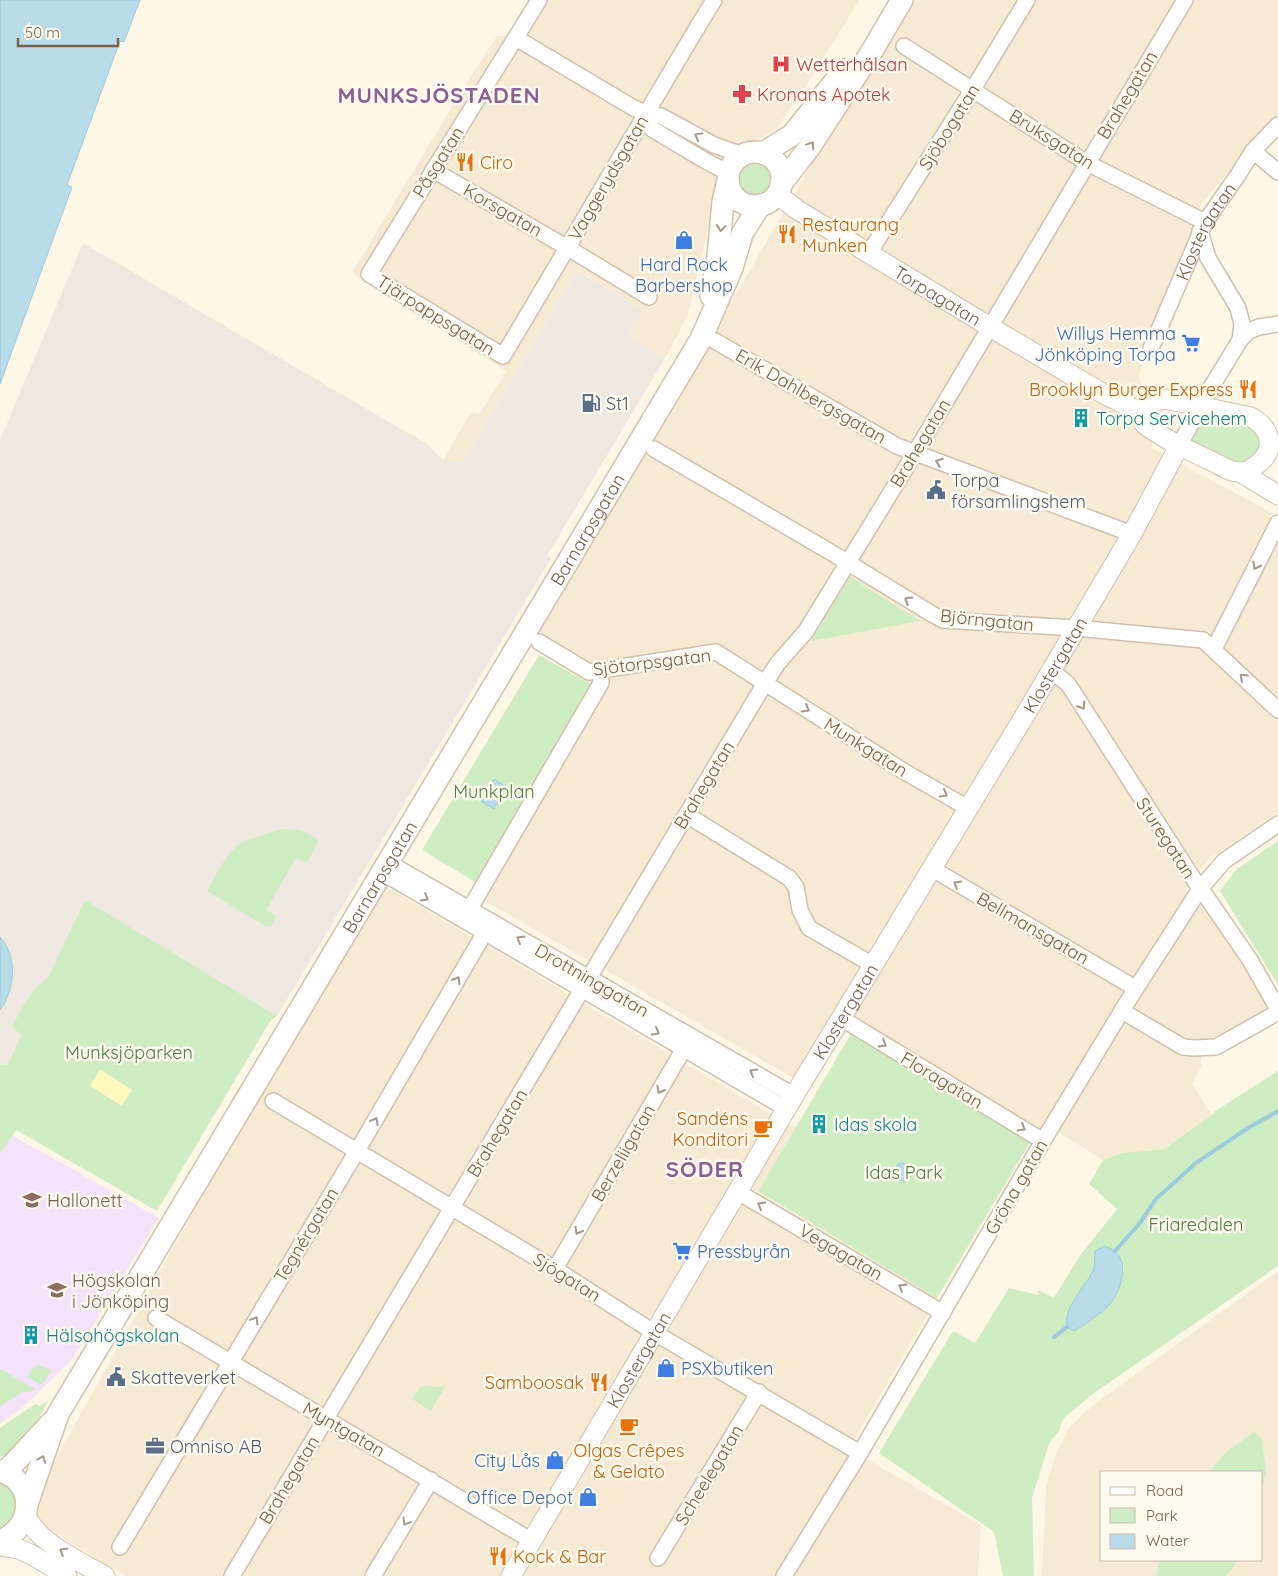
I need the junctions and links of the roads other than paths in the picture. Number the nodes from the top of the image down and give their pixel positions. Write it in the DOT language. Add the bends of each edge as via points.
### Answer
graph roads {
  1 [pos="538,0"];
  2 [pos="714,0"];
  3 [pos="889,0"];
  4 [pos="902,0"];
  5 [pos="1027,0"];
  6 [pos="1185,0"];
  7 [pos="516,38"];
  8 [pos="904,46"];
  9 [pos="973,89"];
  10 [pos="646,114"];
  11 [pos="1278,125"];
  12 [pos="1253,151"];
  13 [pos="753,154"];
  14 [pos="1087,163"];
  15 [pos="433,170"];
  16 [pos="1278,172"];
  17 [pos="728,177"];
  18 [pos="772,194"];
  19 [pos="1203,227"];
  20 [pos="568,248"];
  21 [pos="869,253"];
  22 [pos="369,274"];
  23 [pos="649,297"];
  24 [pos="1278,324"];
  25 [pos="990,327"];
  26 [pos="708,340"];
  27 [pos="1240,340"];
  28 [pos="1151,348"];
  29 [pos="503,356"];
  30 [pos="1102,393"];
  31 [pos="1165,398"];
  32 [pos="1201,406"];
  33 [pos="1143,417"];
  34 [pos="1272,428"];
  35 [pos="1179,446"];
  36 [pos="654,449"];
  37 [pos="915,453"];
  38 [pos="1259,464"];
  39 [pos="1240,472"];
  40 [pos="1273,492"];
  41 [pos="1278,523"];
  42 [pos="1132,534"];
  43 [pos="847,562"];
  44 [pos="1076,628"];
  45 [pos="539,642"];
  46 [pos="1214,649"];
  47 [pos="1050,670"];
  48 [pos="600,671"];
  49 [pos="765,683"];
  50 [pos="1278,710"];
  51 [pos="968,808"];
  52 [pos="687,815"];
  53 [pos="1278,824"];
  54 [pos="386,868"];
  55 [pos="931,868"];
  56 [pos="1200,889"];
  57 [pos="466,915"];
  58 [pos="488,928"];
  59 [pos="873,965"];
  60 [pos="586,984"];
  61 [pos="1136,988"];
  62 [pos="1122,1011"];
  63 [pos="1276,1011"];
  64 [pos="842,1018"];
  65 [pos="687,1042"];
  66 [pos="273,1101"];
  67 [pos="791,1102"];
  68 [pos="1043,1141"];
  69 [pos="357,1151"];
  70 [pos="738,1192"];
  71 [pos="452,1208"];
  72 [pos="555,1269"];
  73 [pos="943,1312"];
  74 [pos="156,1318"];
  75 [pos="655,1333"];
  76 [pos="230,1362"];
  77 [pos="759,1392"];
  78 [pos="58,1414"];
  79 [pos="326,1419"];
  80 [pos="860,1453"];
  81 [pos="2,1471"];
  82 [pos="431,1480"];
  83 [pos="26,1509"];
  84 [pos="532,1541"];
  85 [pos="0,1542"];
  86 [pos="0,1546"];
  87 [pos="120,1547"];
  88 [pos="658,1558"];
  89 [pos="67,1576"];
  90 [pos="105,1576"];
  91 [pos="232,1576"];
  92 [pos="373,1576"];
  93 [pos="511,1576"];
  94 [pos="784,1576"];
  1 -- 7 [label="street, Påsgatan"];
  2 -- 10 [label="street, Vaggerydsgatan"];
  3 -- 13 [label="main road" via="838,79 792,135"];
  18 -- 4 [label="main road, Barnarpsgatan, one-way" via="809,148"];
  5 -- 9 [label="street, Sjöbogatan"];
  6 -- 14 [label="street, Brahegatan"];
  7 -- 10 [label="street"];
  7 -- 15 [label="street, Påsgatan"];
  8 -- 9 [label="street, Bruksgatan"];
  9 -- 14 [label="street, Bruksgatan"];
  9 -- 21 [label="street, Sjöbogatan"];
  13 -- 10 [label="street, one-way" via="714,145 661,116"];
  10 -- 17 [label="street" via="652,128"];
  10 -- 20 [label="street, Vaggerydsgatan"];
  11 -- 12 [label="street, Klostergatan"];
  12 -- 16 [label="street"];
  12 -- 19 [label="street, Klostergatan"];
  13 -- 17 [label="main road" via="733,162"];
  13 -- 18 [label="main road" via="772,158 778,165 781,174"];
  14 -- 19 [label="street, Bruksgatan"];
  14 -- 25 [label="street, Brahegatan"];
  15 -- 20 [label="street, Korsgatan"];
  15 -- 22 [label="street, Påsgatan"];
  17 -- 18 [label="main road" via="732,193 746,204"];
  17 -- 26 [label="main road, Barnarpsgatan, one-way"];
  18 -- 21 [label="street, Torpagatan"];
  18 -- 26 [label="main road, Barnarpsgatan" via="742,234"];
  19 -- 27 [label="street" via="1208,258 1238,308 1242,324"];
  19 -- 28 [label="street, Klostergatan"];
  20 -- 23 [label="street, Korsgatan"];
  20 -- 29 [label="street, Vaggerydsgatan"];
  21 -- 25 [label="street, Torpagatan"];
  22 -- 29 [label="street, Tjärpappsgatan"];
  24 -- 27 [label="street" via="1249,331"];
  25 -- 30 [label="street, Torpagatan"];
  25 -- 37 [label="street, Brahegatan"];
  26 -- 37 [label="street, Erik Dahlbergsgatan"];
  26 -- 54 [label="main road, Barnarpsgatan"];
  27 -- 32 [label="street"];
  30 -- 31 [label="street, Torpagatan"];
  30 -- 33 [label="street, Torpagatan" via="1136,410"];
  31 -- 32 [label="street, Torpagatan"];
  31 -- 33 [label="street" via="1151,402"];
  32 -- 34 [label="street, Torpagatan" via="1250,417"];
  32 -- 35 [label="street"];
  33 -- 35 [label="street, Torpagatan" via="1144,424"];
  34 -- 38 [label="street" via="1267,455"];
  35 -- 39 [label="street, Torpagatan"];
  35 -- 42 [label="street, Klostergatan"];
  36 -- 43 [label="street, Björngatan"];
  42 -- 37 [label="street, Erik Dahlbergsgatan, one-way"];
  37 -- 43 [label="street, Brahegatan"];
  38 -- 39 [label="street"];
  38 -- 40 [label="street"];
  39 -- 40 [label="street"];
  41 -- 46 [label="street, one-way"];
  42 -- 44 [label="street, Klostergatan"];
  44 -- 43 [label="street, Björngatan, one-way" via="943,620"];
  43 -- 49 [label="street, Brahegatan" via="806,631"];
  44 -- 46 [label="street, Björngatan" via="1202,640"];
  44 -- 47 [label="street, Klostergatan"];
  45 -- 48 [label="street, Sjötorpsgatan" via="589,672"];
  50 -- 46 [label="street, Björngatan, one-way"];
  47 -- 51 [label="street, Klostergatan"];
  47 -- 56 [label="street, Sturegatan, one-way" via="1068,684"];
  48 -- 49 [label="street, Sjötorpsgatan" via="716,652"];
  48 -- 57 [label="street" via="601,683"];
  49 -- 51 [label="street, Munkgatan, one-way"];
  49 -- 52 [label="street, Brahegatan"];
  51 -- 55 [label="street, Klostergatan"];
  52 -- 59 [label="street" via="789,878 796,887 800,910 809,928"];
  52 -- 60 [label="street, Brahegatan"];
  53 -- 56 [label="street, Gröna gatan" via="1224,861"];
  54 -- 57 [label="street, Drottninggatan"];
  54 -- 78 [label="main road, Barnarpsgatan"];
  55 -- 59 [label="street, Klostergatan"];
  61 -- 55 [label="street, Bellmansgatan, one-way"];
  56 -- 61 [label="street, Gröna gatan"];
  56 -- 63 [label="street, Sturegatan" via="1250,960"];
  57 -- 58 [label="street, Drottninggatan"];
  58 -- 60 [label="street, Drottninggatan"];
  69 -- 58 [label="street, Tegnérgatan, one-way"];
  59 -- 64 [label="street, Klostergatan"];
  60 -- 65 [label="street, Drottninggatan"];
  60 -- 71 [label="street, Brahegatan"];
  61 -- 62 [label="street, Gröna gatan"];
  62 -- 63 [label="street" via="1183,1047 1194,1048 1216,1046"];
  62 -- 68 [label="street, Gröna gatan"];
  64 -- 67 [label="street, Klostergatan"];
  64 -- 68 [label="street, Floragatan, one-way"];
  65 -- 67 [label="street, Drottninggatan"];
  65 -- 72 [label="street, Berzeliigatan, one-way"];
  66 -- 69 [label="street, Sjögatan"];
  67 -- 70 [label="street, Klostergatan"];
  68 -- 73 [label="street, Gröna gatan"];
  69 -- 71 [label="street, Sjögatan"];
  76 -- 69 [label="street, Tegnérgatan, one-way"];
  73 -- 70 [label="street, Vegagatan, one-way"];
  70 -- 75 [label="street, Klostergatan"];
  71 -- 72 [label="street, Sjögatan"];
  71 -- 79 [label="street, Brahegatan"];
  72 -- 75 [label="street, Sjögatan"];
  73 -- 80 [label="street, Gröna gatan"];
  74 -- 76 [label="street, Myntgatan"];
  75 -- 77 [label="street, Sjögatan"];
  75 -- 84 [label="street, Klostergatan"];
  76 -- 79 [label="street, Myntgatan"];
  76 -- 87 [label="street, Tegnérgatan"];
  77 -- 80 [label="street, Sjögatan"];
  77 -- 88 [label="street, Scheelegatan"];
  78 -- 81 [label="main road, Barnarpsgatan" via="19,1459"];
  83 -- 78 [label="main road, Barnarpsgatan, one-way"];
  79 -- 82 [label="street, Myntgatan"];
  79 -- 91 [label="street, Brahegatan"];
  80 -- 94 [label="street, Gröna gatan"];
  81 -- 83 [label="main road" via="20,1484 25,1494"];
  82 -- 84 [label="street, Myntgatan"];
  82 -- 92 [label="street, one-way"];
  83 -- 85 [label="main road, Barnarpsgatan" via="17,1532"];
  90 -- 83 [label="street, one-way" via="42,1538 32,1527"];
  84 -- 93 [label="street, Klostergatan"];
  86 -- 89 [label="street" via="32,1555"];
}
